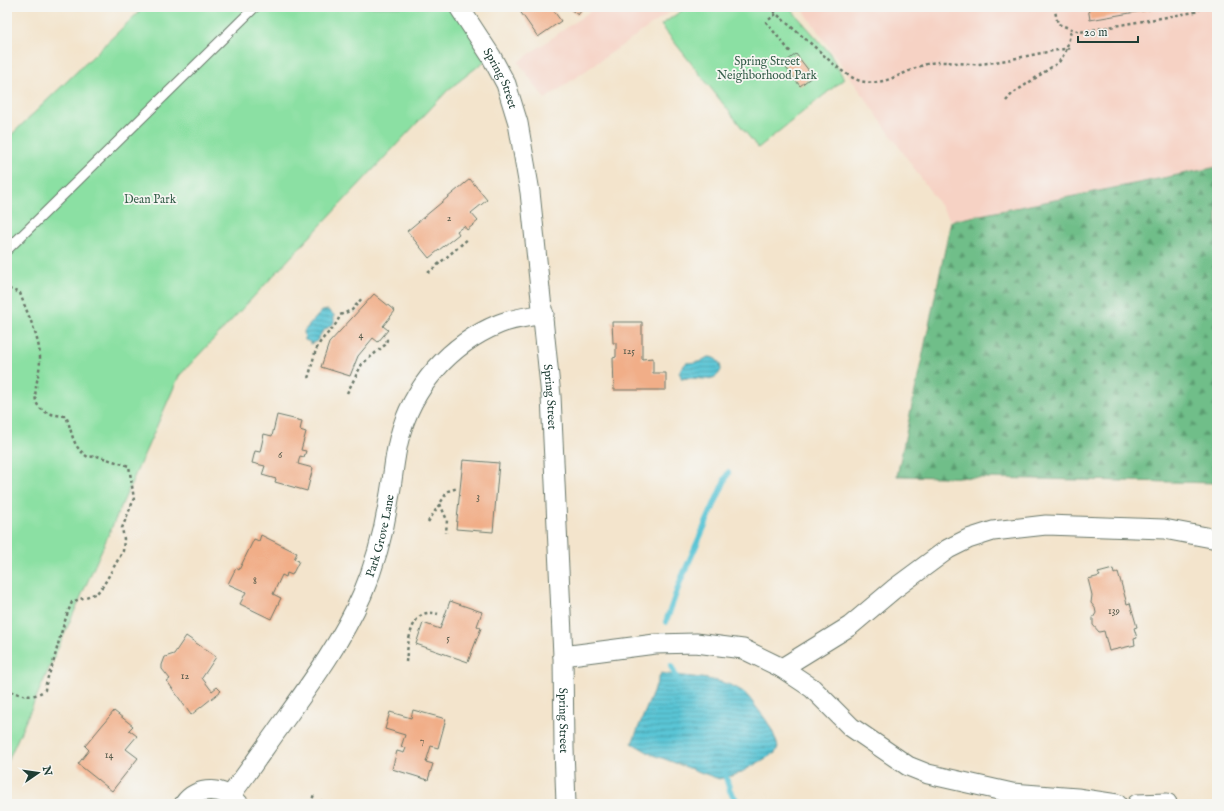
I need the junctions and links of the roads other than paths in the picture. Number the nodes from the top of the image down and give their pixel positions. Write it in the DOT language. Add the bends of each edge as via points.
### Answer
graph roads {
  1 [pos="255,7"];
  2 [pos="459,7"];
  3 [pos="7,250"];
  4 [pos="544,314"];
  5 [pos="1217,539"];
  6 [pos="563,656"];
  7 [pos="782,668"];
  8 [pos="235,800"];
  9 [pos="1167,803"];
  10 [pos="184,804"];
  11 [pos="566,804"];
  12 [pos="1117,804"];
  13 [pos="1137,804"];
  1 -- 3 [label="lane"];
  2 -- 4 [label="street, Spring Street" via="506,84 518,123 530,192"];
  4 -- 6 [label="street, Spring Street" via="551,396"];
  4 -- 8 [label="street, Park Grove Lane" via="500,324 472,338 439,365 419,390 409,409 399,439 389,501 374,560 348,626"];
  5 -- 7 [label="street" via="1156,528 1046,525 993,531 948,549 850,626"];
  6 -- 7 [label="street" via="654,644 696,643 743,649"];
  6 -- 11 [label="street, Spring Street"];
  7 -- 12 [label="street" via="812,688 851,727 908,766 928,774 1012,793"];
  8 -- 10 [label="street, Park Grove Lane" via="217,791 203,791"];
  9 -- 13 [label="street"];
}
